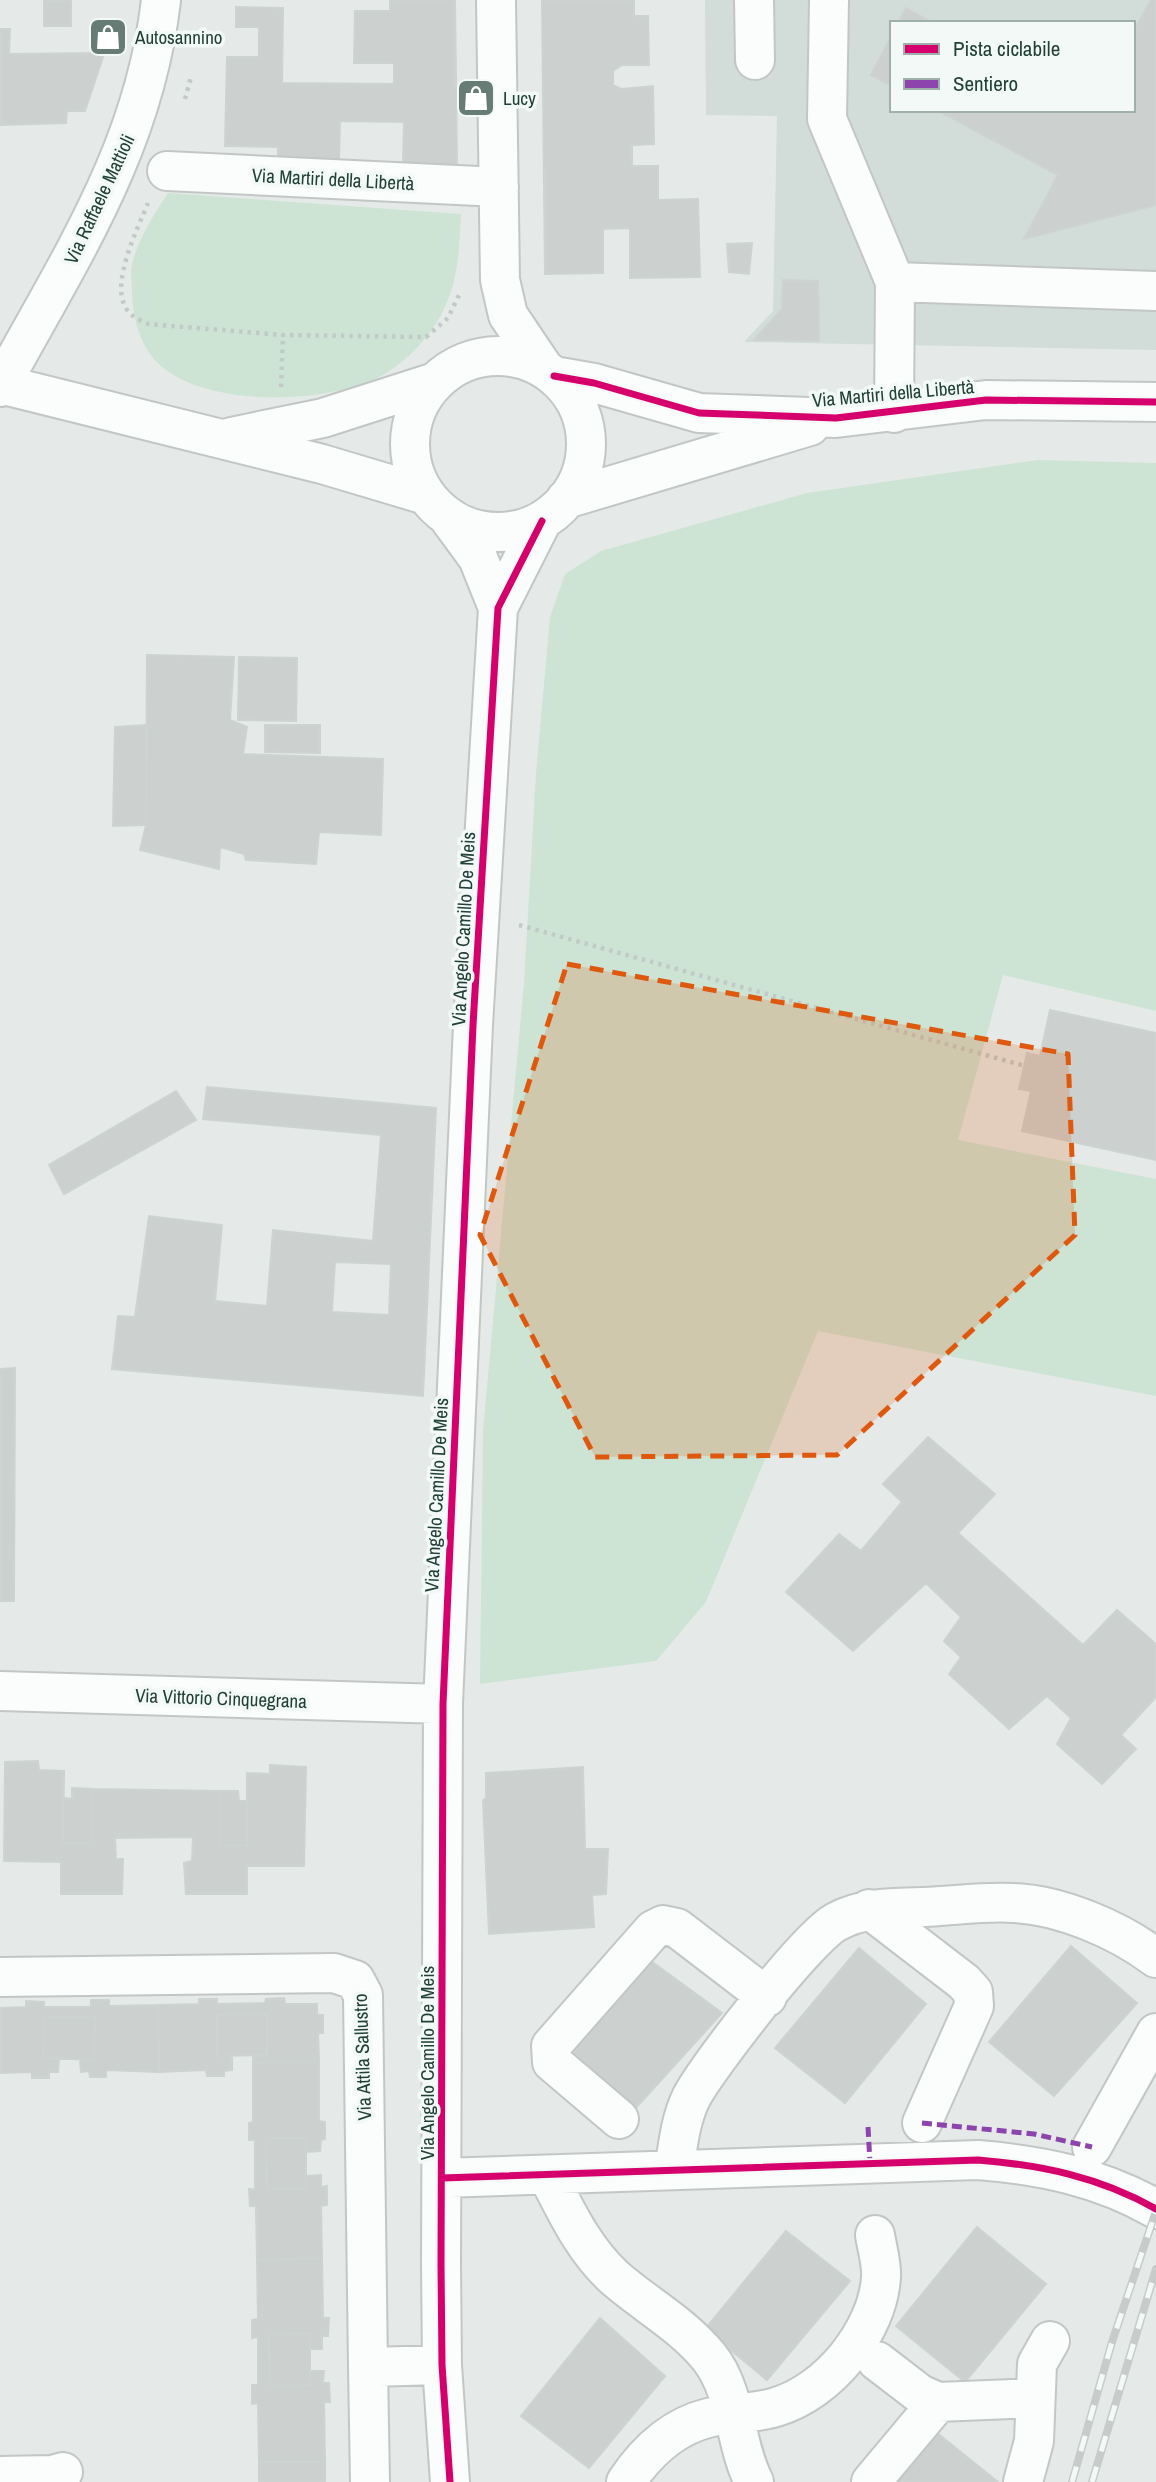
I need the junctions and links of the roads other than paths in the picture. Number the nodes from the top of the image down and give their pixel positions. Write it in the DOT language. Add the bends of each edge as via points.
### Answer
graph roads {
  1 [pos="161,0"];
  2 [pos="496,0"];
  3 [pos="754,0"];
  4 [pos="829,0"];
  5 [pos="755,60"];
  6 [pos="159,183"];
  7 [pos="499,187"];
  8 [pos="500,280"];
  9 [pos="895,282"];
  10 [pos="1156,291"];
  11 [pos="549,372"];
  12 [pos="446,373"];
  13 [pos="0,385"];
  14 [pos="1156,402"];
  15 [pos="894,413"];
  16 [pos="836,418"];
  17 [pos="222,439"];
  18 [pos="437,506"];
  19 [pos="554,510"];
  20 [pos="498,608"];
  21 [pos="0,1691"];
  22 [pos="443,1704"];
  23 [pos="869,1909"];
  24 [pos="1156,1958"];
  25 [pos="0,1977"];
  26 [pos="768,1997"];
  27 [pos="1156,2033"];
  28 [pos="620,2119"];
  29 [pos="922,2123"];
  30 [pos="1091,2147"];
  31 [pos="674,2170"];
  32 [pos="548,2176"];
  33 [pos="442,2178"];
  34 [pos="1156,2209"];
  35 [pos="875,2235"];
  36 [pos="1050,2341"];
  37 [pos="877,2361"];
  38 [pos="442,2365"];
  39 [pos="368,2367"];
  40 [pos="1035,2398"];
  41 [pos="938,2402"];
  42 [pos="733,2414"];
  43 [pos="63,2472"];
  44 [pos="0,2476"];
  45 [pos="370,2482"];
  46 [pos="450,2482"];
  47 [pos="626,2482"];
  48 [pos="754,2482"];
  49 [pos="871,2482"];
  50 [pos="1023,2482"];
  1 -- 13 [label="street, Via Raffaele Mattioli" via="151,68 122,155 69,265"];
  2 -- 7 [label="street, Via Angelo Camillo De Meis"];
  3 -- 5 [label="street"];
  4 -- 9 [label="street" via="827,118"];
  6 -- 7 [label="street, Via Martiri della Libertà"];
  7 -- 8 [label="street, Via Angelo Camillo De Meis"];
  8 -- 11 [label="street, Via Angelo Camillo De Meis" via="518,334"];
  8 -- 12 [label="street, Via Angelo Camillo De Meis" via="488,310"];
  9 -- 10 [label="street"];
  9 -- 15 [label="street"];
  11 -- 12 [label="street" via="520,358 495,355"];
  11 -- 16 [label="street, Via Martiri della Libertà" via="699,413"];
  11 -- 19 [label="street, Via Angelo Camillo De Meis" via="575,398 585,431 583,467"];
  12 -- 17 [label="street" via="323,418"];
  12 -- 18 [label="street, Via Angelo Camillo De Meis" via="418,406 409,436 412,467"];
  13 -- 17 [label="street"];
  14 -- 15 [label="street, Via Martiri della Libertà" via="986,400"];
  15 -- 16 [label="street, Via Martiri della Libertà"];
  16 -- 19 [label="street, Via Martiri della Libertà"];
  17 -- 18 [label="street"];
  18 -- 19 [label="street" via="478,530 494,532 526,527"];
  18 -- 20 [label="street, Via Angelo Camillo De Meis" via="478,558"];
  19 -- 20 [label="street, Via Angelo Camillo De Meis"];
  20 -- 22 [label="street, Via Angelo Camillo De Meis" via="473,1025"];
  21 -- 22 [label="street, Via Vittorio Cinquegrana"];
  22 -- 33 [label="street, Via Angelo Camillo De Meis"];
  23 -- 24 [label="street" via="1016,1903 1059,1912 1113,1933"];
  23 -- 26 [label="street" via="834,1923 805,1950"];
  23 -- 29 [label="street" via="973,1992 974,2006"];
  25 -- 39 [label="street, Via Attila Sallustro" via="334,1973 355,1980 363,1995"];
  26 -- 28 [label="street" via="677,1928 663,1925 653,1930 551,2046 552,2062"];
  26 -- 31 [label="street" via="691,2098 681,2122"];
  27 -- 30 [label="street"];
  31 -- 32 [label="street"];
  31 -- 34 [label="street" via="991,2161 1081,2176"];
  32 -- 33 [label="street"];
  32 -- 42 [label="street" via="596,2259 688,2335 711,2360"];
  33 -- 38 [label="street, Via Angelo Camillo De Meis"];
  35 -- 42 [label="street" via="881,2276 876,2304 863,2332 836,2369 809,2392 778,2407"];
  36 -- 40 [label="street" via="1037,2364"];
  37 -- 41 [label="street"];
  38 -- 39 [label="street"];
  38 -- 46 [label="street, Via Angelo Camillo De Meis"];
  39 -- 45 [label="street, Via Attila Sallustro"];
  40 -- 41 [label="street"];
  40 -- 50 [label="street" via="1034,2441"];
  41 -- 49 [label="street"];
  42 -- 47 [label="street" via="708,2417 681,2428 657,2444"];
  42 -- 48 [label="street" via="744,2464"];
  43 -- 44 [label="street"];
}
